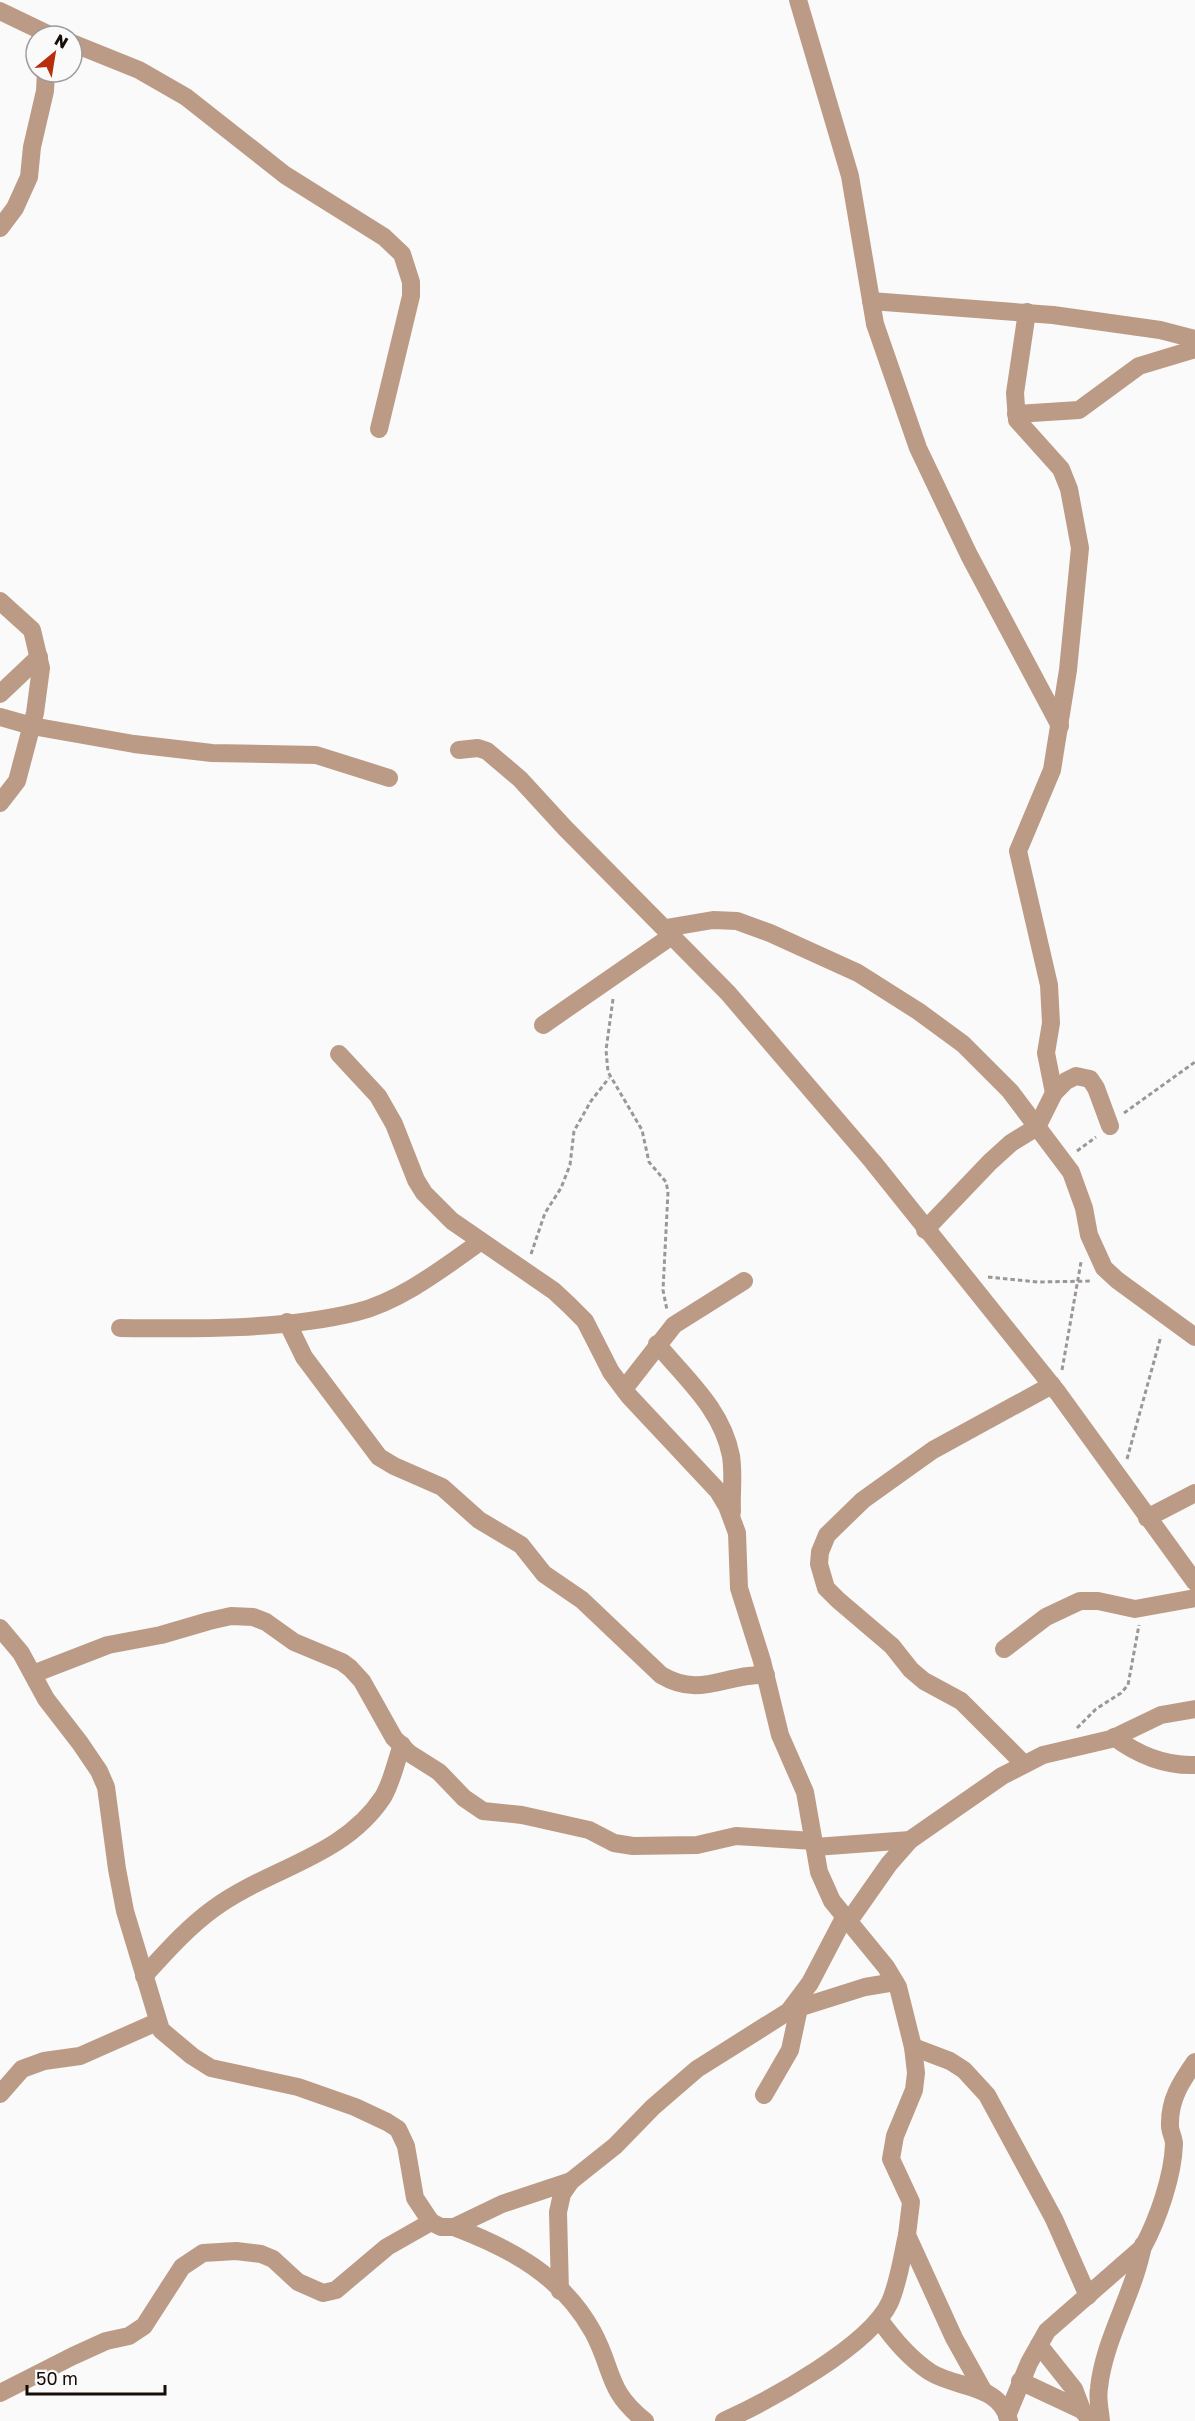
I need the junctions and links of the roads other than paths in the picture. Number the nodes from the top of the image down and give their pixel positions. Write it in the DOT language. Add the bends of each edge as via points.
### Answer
graph roads {
  1 [pos="798,0"];
  2 [pos="0,11"];
  3 [pos="26,24"];
  4 [pos="84,48"];
  5 [pos="45,84"];
  6 [pos="0,228"];
  7 [pos="871,301"];
  8 [pos="1028,312"];
  9 [pos="1195,339"];
  10 [pos="1195,349"];
  11 [pos="1016,414"];
  12 [pos="379,429"];
  13 [pos="0,601"];
  14 [pos="39,657"];
  15 [pos="0,694"];
  16 [pos="0,717"];
  17 [pos="32,726"];
  18 [pos="1060,726"];
  19 [pos="459,750"];
  20 [pos="389,778"];
  21 [pos="0,803"];
  22 [pos="670,932"];
  23 [pos="543,1025"];
  24 [pos="339,1054"];
  25 [pos="1054,1093"];
  26 [pos="1110,1126"];
  27 [pos="1037,1127"];
  28 [pos="925,1230"];
  29 [pos="480,1242"];
  30 [pos="744,1281"];
  31 [pos="287,1322"];
  32 [pos="120,1328"];
  33 [pos="1195,1337"];
  34 [pos="657,1344"];
  35 [pos="624,1389"];
  36 [pos="1055,1389"];
  37 [pos="1195,1493"];
  38 [pos="1147,1518"];
  39 [pos="733,1520"];
  40 [pos="1195,1582"];
  41 [pos="1195,1598"];
  42 [pos="0,1628"];
  43 [pos="1004,1649"];
  44 [pos="33,1674"];
  45 [pos="766,1675"];
  46 [pos="1195,1709"];
  47 [pos="1114,1737"];
  48 [pos="402,1745"];
  49 [pos="1024,1764"];
  50 [pos="1195,1765"];
  51 [pos="910,1840"];
  52 [pos="815,1844"];
  53 [pos="847,1918"];
  54 [pos="144,1976"];
  55 [pos="895,1982"];
  56 [pos="794,2009"];
  57 [pos="157,2022"];
  58 [pos="913,2047"];
  59 [pos="1195,2062"];
  60 [pos="0,2094"];
  61 [pos="764,2095"];
  62 [pos="571,2181"];
  63 [pos="431,2222"];
  64 [pos="454,2228"];
  65 [pos="907,2235"];
  66 [pos="1143,2245"];
  67 [pos="560,2291"];
  68 [pos="1088,2296"];
  69 [pos="879,2319"];
  70 [pos="1039,2345"];
  71 [pos="1020,2381"];
  72 [pos="984,2392"];
  73 [pos="0,2393"];
  74 [pos="1086,2416"];
  75 [pos="1008,2418"];
  76 [pos="645,2421"];
  77 [pos="724,2421"];
  78 [pos="1101,2421"];
  1 -- 7 [label="street" via="850,176"];
  2 -- 3 [label="street"];
  4 -- 12 [label="street" via="139,70 186,97 285,175 384,237 402,254 411,296"];
  5 -- 6 [label="street" via="29,177 15,208"];
  7 -- 8 [label="street"];
  7 -- 18 [label="street" via="875,324 918,448 969,555"];
  8 -- 9 [label="street" via="1160,330"];
  8 -- 11 [label="street" via="1015,393"];
  10 -- 11 [label="street" via="1139,366 1079,410"];
  11 -- 18 [label="street" via="1025,431 1043,446 1066,480 1080,548"];
  13 -- 14 [label="street" via="32,630"];
  14 -- 15 [label="street"];
  14 -- 17 [label="street" via="40,686"];
  16 -- 17 [label="street"];
  17 -- 20 [label="street" via="105,741 212,753 316,755"];
  17 -- 21 [label="street" via="17,781"];
  18 -- 25 [label="street" via="1046,790 1018,851 1049,985 1051,1023 1046,1053"];
  19 -- 22 [label="street" via="478,748 506,766"];
  22 -- 23 [label="street" via="616,976"];
  22 -- 27 [label="street" via="713,920 737,921 858,973 963,1044 1010,1091"];
  22 -- 28 [label="street" via="808,1085"];
  24 -- 29 [label="street" via="378,1096 424,1193"];
  25 -- 26 [label="street" via="1076,1076 1090,1079"];
  25 -- 27 [label="street"];
  27 -- 28 [label="street" via="990,1162"];
  27 -- 33 [label="street" via="1071,1172 1104,1268"];
  28 -- 36 [label="street"];
  29 -- 31 [label="street" via="420,1284 359,1311"];
  29 -- 35 [label="street" via="554,1291 585,1322 600,1354"];
  30 -- 34 [label="street" via="674,1325"];
  31 -- 32 [label="street" via="192,1329"];
  31 -- 45 [label="street" via="304,1357 379,1457 442,1487 479,1520 521,1545 548,1578 582,1600 661,1675 690,1687 711,1686 748,1674"];
  34 -- 35 [label="street"];
  34 -- 39 [label="street" via="711,1405 722,1426 731,1456"];
  35 -- 39 [label="street" via="718,1491"];
  36 -- 38 [label="street"];
  36 -- 49 [label="street" via="933,1449 863,1500 827,1535 819,1564 826,1588 838,1600 892,1646 924,1681 961,1701"];
  37 -- 38 [label="street"];
  38 -- 40 [label="street"];
  39 -- 45 [label="street" via="739,1588"];
  41 -- 43 [label="street" via="1142,1609 1098,1601 1069,1604"];
  42 -- 44 [label="street" via="11,1638"];
  44 -- 48 [label="street" via="108,1645 209,1621 253,1617 294,1642 350,1668"];
  44 -- 54 [label="street" via="106,1786 117,1869"];
  45 -- 52 [label="street" via="780,1735 805,1792"];
  46 -- 47 [label="street" via="1161,1715"];
  47 -- 49 [label="street"];
  47 -- 50 [label="street" via="1154,1759"];
  48 -- 52 [label="street" via="483,1811 589,1830 614,1843 687,1845 736,1836"];
  48 -- 54 [label="street" via="384,1795 348,1834 315,1857 214,1908"];
  49 -- 51 [label="street"];
  51 -- 52 [label="street"];
  51 -- 53 [label="street"];
  52 -- 53 [label="street" via="826,1889"];
  53 -- 55 [label="street"];
  53 -- 56 [label="street"];
  54 -- 57 [label="street"];
  55 -- 56 [label="street"];
  55 -- 58 [label="street"];
  56 -- 61 [label="street" via="790,2050"];
  56 -- 62 [label="street" via="697,2069 652,2107 615,2146"];
  57 -- 60 [label="street" via="80,2056 44,2061 22,2070"];
  57 -- 63 [label="street" via="174,2043 211,2068 325,2095 398,2129 406,2146 414,2198"];
  58 -- 65 [label="street" via="914,2090 891,2159 911,2202"];
  58 -- 68 [label="street" via="964,2070 987,2095 1054,2219"];
  59 -- 66 [label="street" via="1173,2101 1170,2125 1174,2142 1168,2172 1158,2216"];
  62 -- 64 [label="street" via="502,2204"];
  62 -- 67 [label="street" via="562,2194 558,2212"];
  63 -- 64 [label="street"];
  63 -- 73 [label="street" via="387,2247 336,2290 323,2293 298,2282 273,2259 261,2254 203,2253 182,2266 144,2326"];
  64 -- 67 [label="street" via="499,2244 526,2259"];
  65 -- 69 [label="street" via="890,2302"];
  65 -- 72 [label="street" via="954,2338"];
  66 -- 68 [label="street"];
  66 -- 78 [label="street" via="1134,2285 1101,2376"];
  67 -- 76 [label="street" via="593,2333 620,2399"];
  68 -- 70 [label="street" via="1047,2331"];
  69 -- 72 [label="street" via="906,2353 931,2372"];
  69 -- 77 [label="street" via="815,2370 757,2406"];
  70 -- 71 [label="street"];
  70 -- 74 [label="street" via="1074,2390"];
  71 -- 74 [label="street"];
  71 -- 75 [label="street"];
  72 -- 75 [label="street" via="1002,2406"];
}
